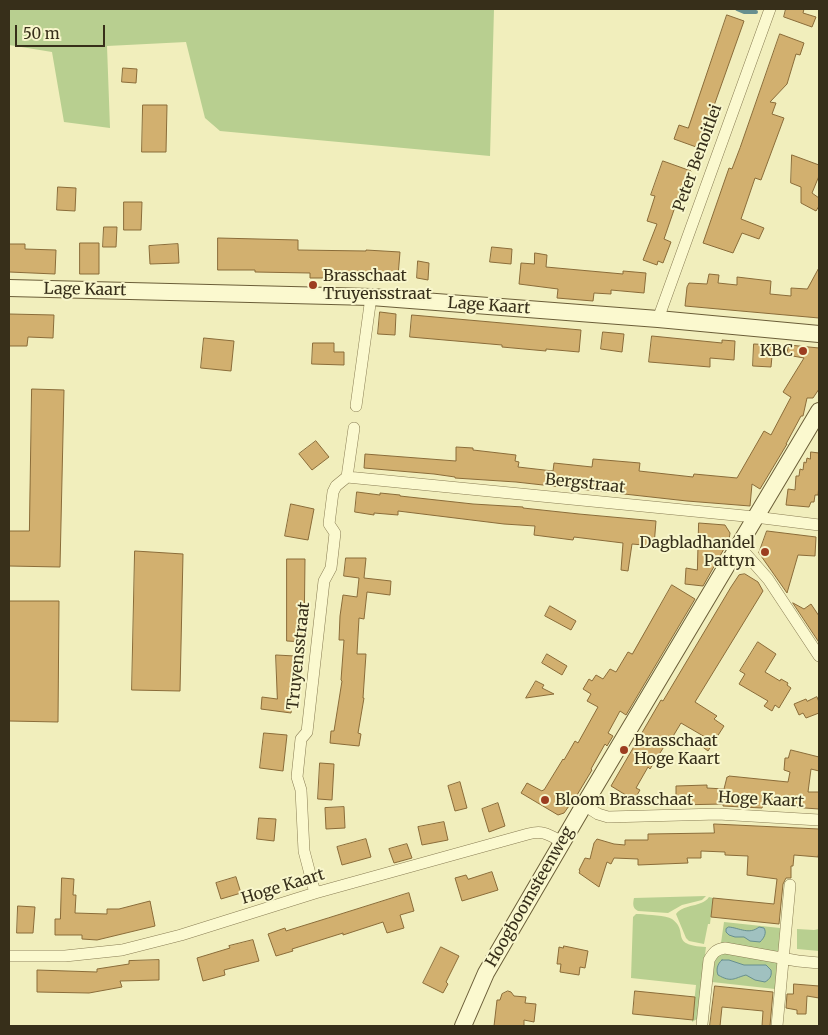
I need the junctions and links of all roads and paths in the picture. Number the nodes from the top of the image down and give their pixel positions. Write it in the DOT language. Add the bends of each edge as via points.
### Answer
graph roads {
  1 [pos="770,9"];
  2 [pos="9,288"];
  3 [pos="371,297"];
  4 [pos="658,319"];
  5 [pos="819,334"];
  6 [pos="356,406"];
  7 [pos="819,411"];
  8 [pos="354,428"];
  9 [pos="347,477"];
  10 [pos="755,517"];
  11 [pos="819,525"];
  12 [pos="738,545"];
  13 [pos="819,656"];
  14 [pos="584,804"];
  15 [pos="819,820"];
  16 [pos="562,842"];
  17 [pos="790,885"];
  18 [pos="315,893"];
  19 [pos="9,956"];
  20 [pos="784,958"];
  21 [pos="819,963"];
  22 [pos="702,1024"];
  23 [pos="463,1026"];
  24 [pos="777,1026"];
  1 -- 4 [label="street, Peter Benoitlei"];
  2 -- 3 [label="street, Lage Kaart"];
  3 -- 4 [label="street, Lage Kaart"];
  3 -- 6 [label="street"];
  4 -- 5 [label="street, Lage Kaart"];
  7 -- 10 [label="street, Hoogboomsteenweg"];
  8 -- 9 [label="street, Truyensstraat"];
  9 -- 10 [label="street, Bergstraat"];
  9 -- 18 [label="street, Truyensstraat" via="333,492 329,524 334,534 331,568 324,581 307,732 301,739 297,777 301,790 304,851"];
  10 -- 11 [label="street, Bergstraat"];
  10 -- 12 [label="street, Hoogboomsteenweg"];
  12 -- 13 [label="street" via="768,579"];
  12 -- 14 [label="street, Hoogboomsteenweg"];
  14 -- 15 [label="street, Hoge Kaart" via="608,817 718,814"];
  14 -- 16 [label="street, Hoogboomsteenweg"];
  16 -- 18 [label="street, Hoge Kaart" via="537,832"];
  16 -- 23 [label="street, Hoogboomsteenweg" via="486,973"];
  17 -- 20 [label="street"];
  18 -- 19 [label="street, Hoge Kaart" via="122,950 64,956"];
  20 -- 21 [label="street"];
  20 -- 22 [label="street" via="725,948 713,952 709,960"];
  20 -- 24 [label="street"];
}
